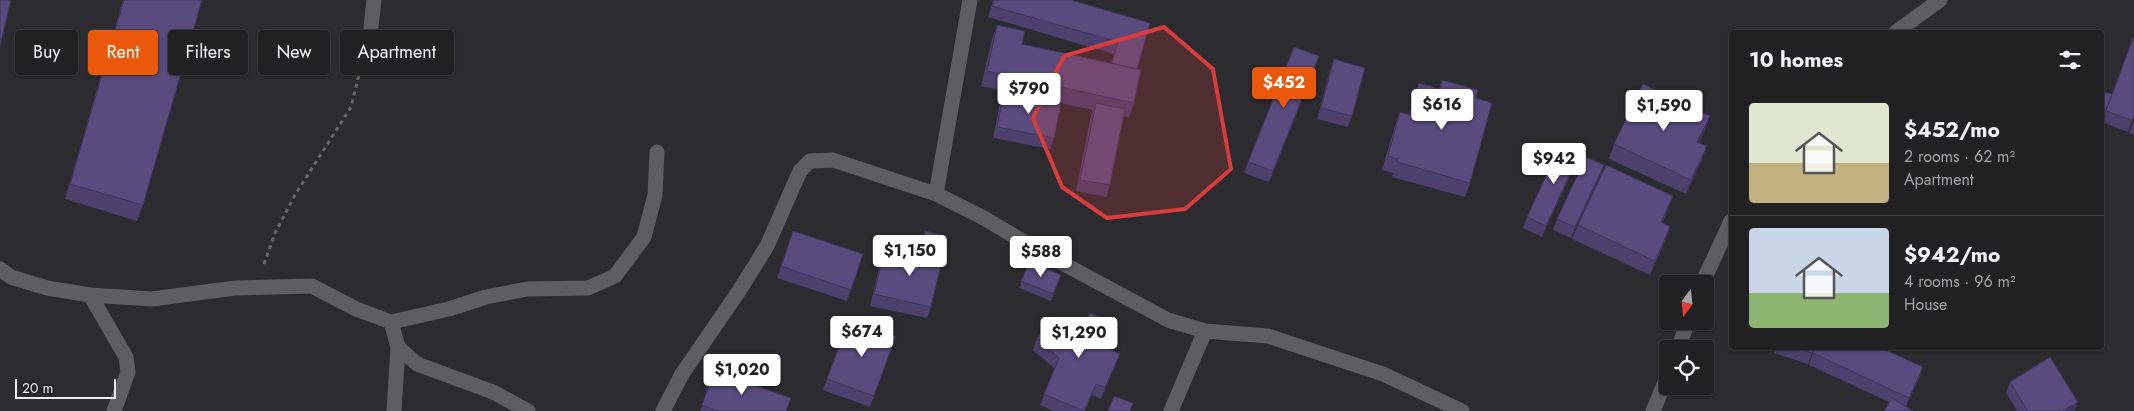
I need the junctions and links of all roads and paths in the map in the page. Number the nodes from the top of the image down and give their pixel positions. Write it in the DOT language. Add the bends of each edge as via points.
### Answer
graph roads {
  1 [pos="374,0"];
  2 [pos="970,0"];
  3 [pos="1940,0"];
  4 [pos="371,27"];
  5 [pos="1899,30"];
  6 [pos="656,152"];
  7 [pos="936,194"];
  8 [pos="1729,225"];
  9 [pos="0,269"];
  10 [pos="1706,275"];
  11 [pos="256,288"];
  12 [pos="90,295"];
  13 [pos="391,322"];
  14 [pos="1205,331"];
  15 [pos="398,347"];
  16 [pos="1659,395"];
  17 [pos="114,411"];
  18 [pos="394,411"];
  19 [pos="528,411"];
  20 [pos="663,411"];
  21 [pos="1172,411"];
  22 [pos="1462,411"];
  23 [pos="1653,411"];
  1 -- 4 [label="street"];
  2 -- 7 [label="street"];
  3 -- 5 [label="street"];
  4 -- 11 [label="path" via="351,107 295,195 275,233"];
  6 -- 13 [label="street" via="654,195 644,238 615,276 588,288 527,289"];
  7 -- 14 [label="street" via="982,216 1168,320"];
  7 -- 20 [label="street" via="833,160 810,161 800,171 767,246 682,374"];
  8 -- 10 [label="street"];
  9 -- 12 [label="street" via="11,277 47,288"];
  11 -- 12 [label="street" via="152,298"];
  11 -- 13 [label="street" via="312,286 356,309"];
  12 -- 17 [label="street" via="126,357 128,372"];
  13 -- 15 [label="street"];
  14 -- 21 [label="street"];
  14 -- 22 [label="street" via="1268,336 1384,374"];
  15 -- 18 [label="street"];
  15 -- 19 [label="street" via="417,364 493,392"];
  16 -- 23 [label="street"];
}
